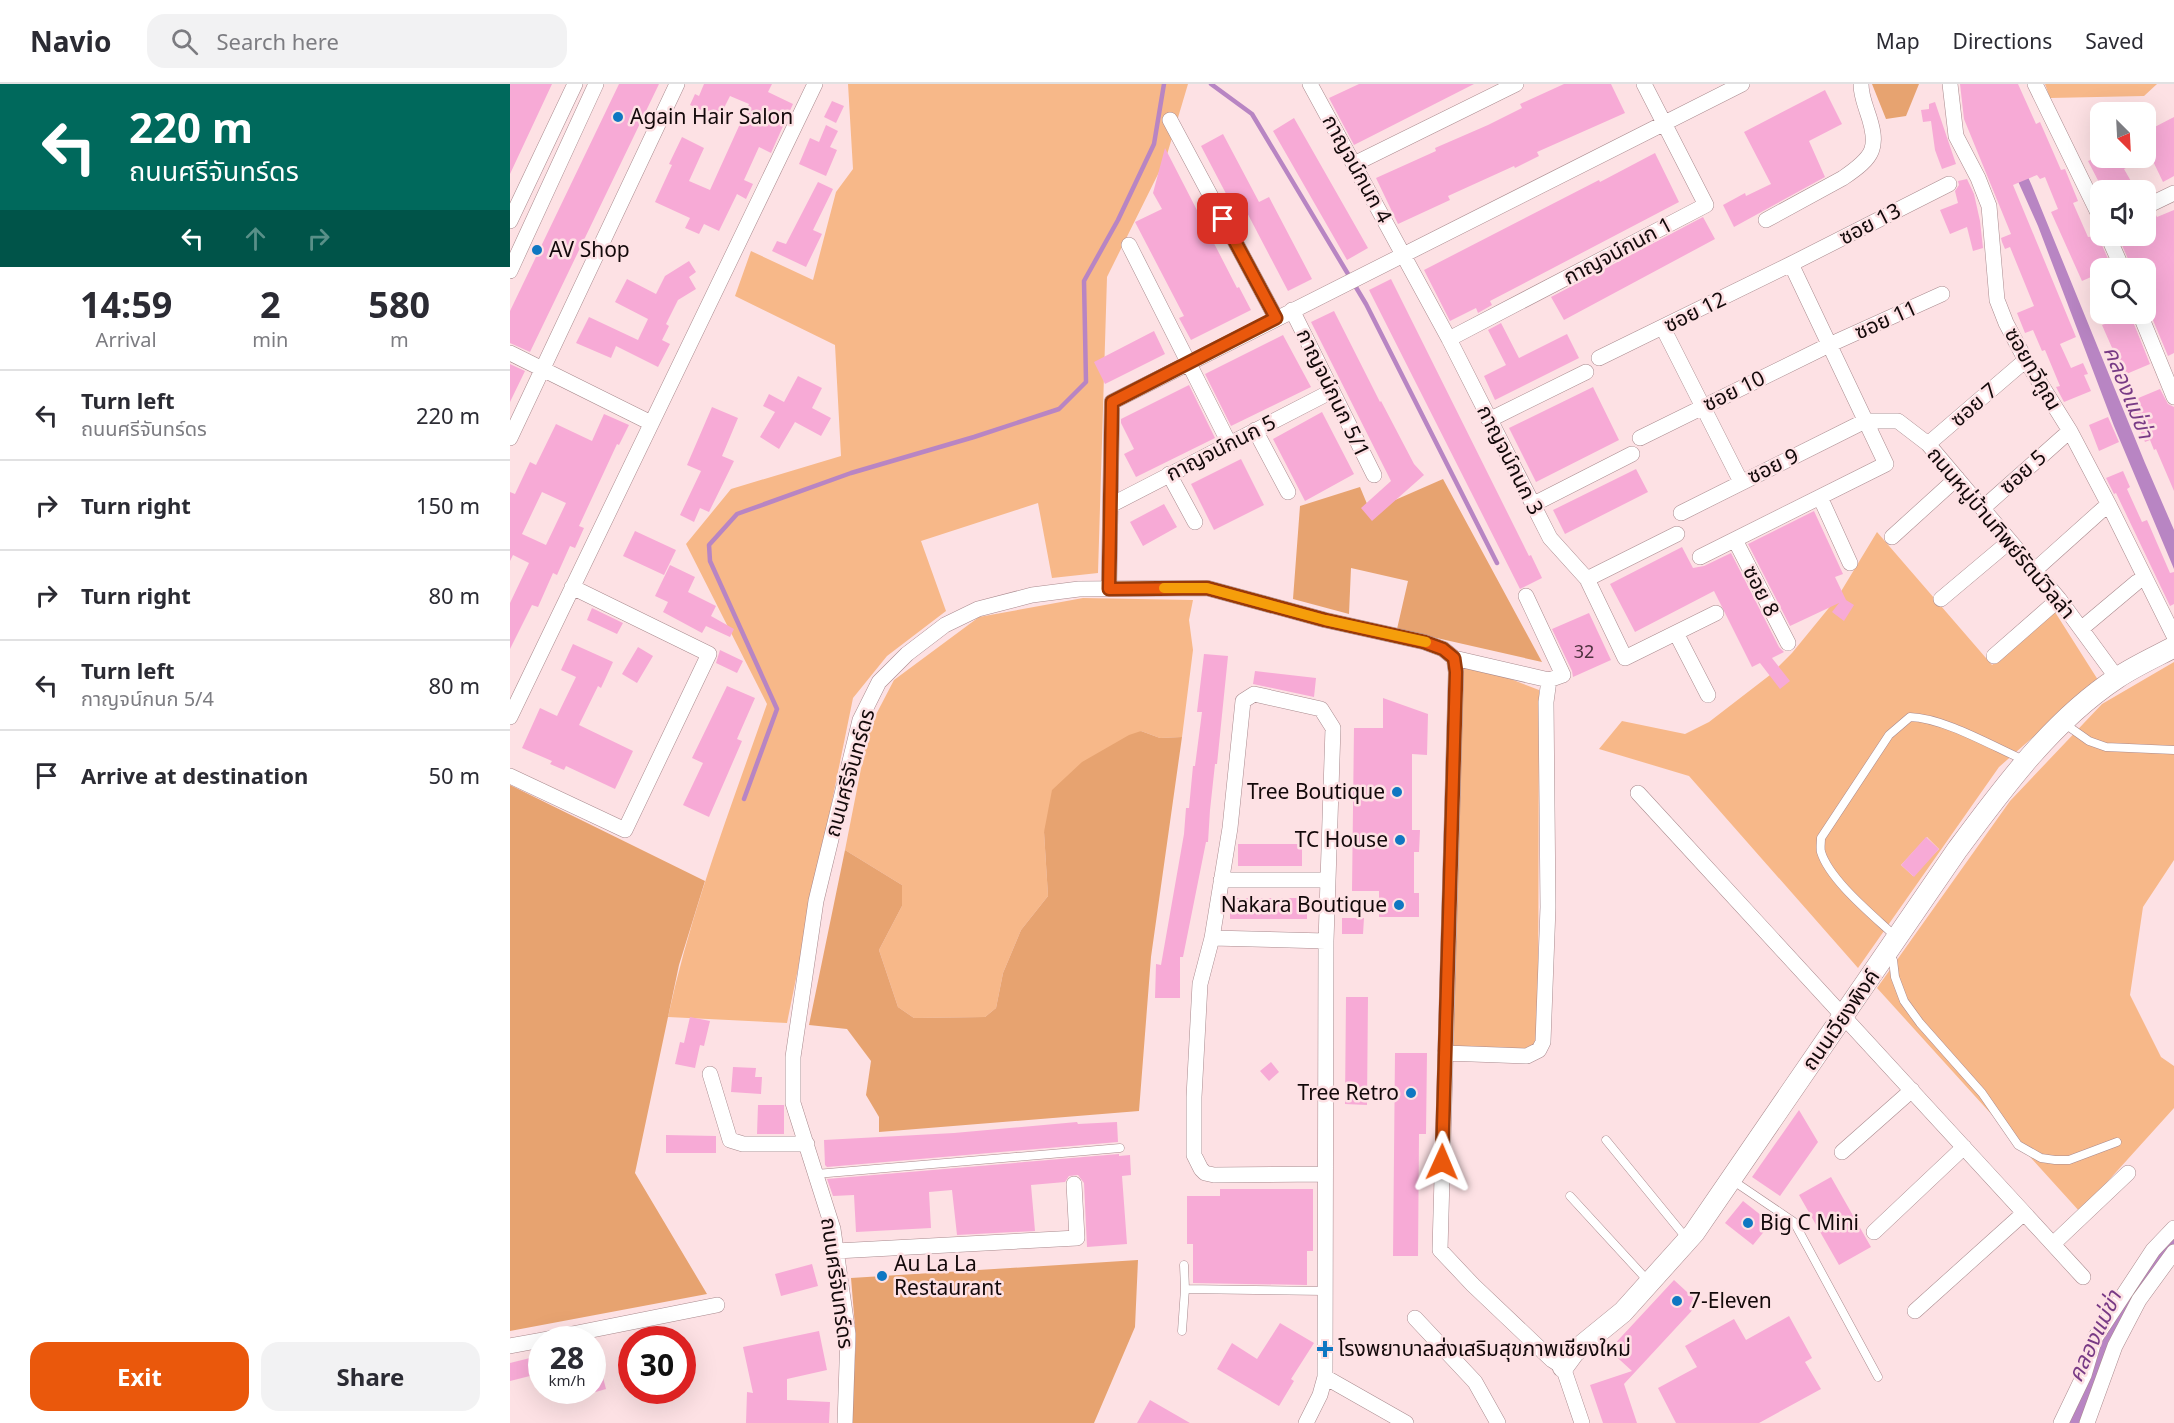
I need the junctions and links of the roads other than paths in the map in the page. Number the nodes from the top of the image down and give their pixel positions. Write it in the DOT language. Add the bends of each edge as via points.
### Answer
graph roads {
  1 [pos="575,84"];
  2 [pos="596,84"];
  3 [pos="677,84"];
  4 [pos="815,84"];
  5 [pos="1310,84"];
  6 [pos="1516,84"];
  7 [pos="1644,84"];
  8 [pos="1742,84"];
  9 [pos="1861,84"];
  10 [pos="1950,84"];
  11 [pos="2035,84"];
  12 [pos="1170,120"];
  13 [pos="1664,123"];
  14 [pos="1354,164"];
  15 [pos="1949,184"];
  16 [pos="2174,193"];
  17 [pos="2090,197"];
  18 [pos="2156,202"];
  19 [pos="1766,220"];
  20 [pos="510,221"];
  21 [pos="1129,245"];
  22 [pos="1404,254"];
  23 [pos="1791,264"];
  24 [pos="510,271"];
  25 [pos="1942,294"];
  26 [pos="1292,310"];
  27 [pos="1276,318"];
  28 [pos="2144,324"];
  29 [pos="1663,328"];
  30 [pos="1449,339"];
  31 [pos="1829,345"];
  32 [pos="510,353"];
  33 [pos="1599,358"];
  34 [pos="1188,362"];
  35 [pos="2020,365"];
  36 [pos="543,369"];
  37 [pos="1586,372"];
  38 [pos="1332,391"];
  39 [pos="2174,396"];
  40 [pos="1702,406"];
  41 [pos="1490,420"];
  42 [pos="1865,421"];
  43 [pos="651,423"];
  44 [pos="1255,430"];
  45 [pos="2064,436"];
  46 [pos="510,438"];
  47 [pos="1640,438"];
  48 [pos="1229,443"];
  49 [pos="1928,444"];
  50 [pos="1632,454"];
  51 [pos="1169,474"];
  52 [pos="1374,475"];
  53 [pos="1957,478"];
  54 [pos="1741,482"];
  55 [pos="1288,492"];
  56 [pos="1820,497"];
  57 [pos="1111,504"];
  58 [pos="1532,505"];
  59 [pos="1983,508"];
  60 [pos="2103,509"];
  61 [pos="1681,513"];
  62 [pos="1195,522"];
  63 [pos="1677,534"];
  64 [pos="1892,537"];
  65 [pos="1735,540"];
  66 [pos="2010,541"];
  67 [pos="1700,557"];
  68 [pos="1850,563"];
  69 [pos="2035,570"];
  70 [pos="1587,579"];
  71 [pos="2137,582"];
  72 [pos="572,587"];
  73 [pos="1109,589"];
  74 [pos="1526,596"];
  75 [pos="1941,599"];
  76 [pos="2059,599"];
  77 [pos="1716,613"];
  78 [pos="2081,629"];
  79 [pos="1676,633"];
  80 [pos="2174,636"];
  81 [pos="1788,642"];
  82 [pos="2174,646"];
  83 [pos="1994,656"];
  84 [pos="1454,658"];
  85 [pos="2117,678"];
  86 [pos="1549,680"];
  87 [pos="1708,695"];
  88 [pos="510,717"];
  89 [pos="2064,723"];
  90 [pos="2174,750"];
  91 [pos="2027,761"];
  92 [pos="510,776"];
  93 [pos="1638,793"];
  94 [pos="1221,879"];
  95 [pos="1328,880"];
  96 [pos="1212,938"];
  97 [pos="1326,941"];
  98 [pos="1892,946"];
  99 [pos="1843,1017"];
  100 [pos="1445,1053"];
  101 [pos="710,1074"];
  102 [pos="1912,1090"];
  103 [pos="1606,1140"];
  104 [pos="2117,1142"];
  105 [pos="807,1144"];
  106 [pos="1964,1147"];
  107 [pos="1120,1148"];
  108 [pos="1842,1152"];
  109 [pos="2128,1173"];
  110 [pos="816,1174"];
  111 [pos="1325,1174"];
  112 [pos="1731,1179"];
  113 [pos="1074,1184"];
  114 [pos="1570,1196"];
  115 [pos="2024,1213"];
  116 [pos="2174,1228"];
  117 [pos="1874,1232"];
  118 [pos="1688,1240"];
  119 [pos="2053,1244"];
  120 [pos="836,1251"];
  121 [pos="2174,1252"];
  122 [pos="1184,1265"];
  123 [pos="2083,1277"];
  124 [pos="1650,1284"];
  125 [pos="1185,1289"];
  126 [pos="1325,1291"];
  127 [pos="717,1305"];
  128 [pos="1916,1311"];
  129 [pos="1415,1318"];
  130 [pos="606,1327"];
  131 [pos="1182,1331"];
  132 [pos="528,1343"];
  133 [pos="510,1346"];
  134 [pos="1563,1367"];
  135 [pos="1324,1377"];
  136 [pos="1878,1377"];
  137 [pos="845,1423"];
  138 [pos="1306,1423"];
  139 [pos="1406,1423"];
  140 [pos="1498,1423"];
  141 [pos="1582,1423"];
  142 [pos="2061,1423"];
  143 [pos="2088,1423"];
  1 -- 20 [label="street"];
  2 -- 24 [label="street"];
  3 -- 36 [label="street"];
  4 -- 43 [label="street"];
  5 -- 14 [label="street, กาญจน์กนก 4"];
  6 -- 14 [label="street"];
  7 -- 13 [label="street"];
  8 -- 13 [label="street"];
  9 -- 19 [label="street" via="1874,148 1855,170"];
  10 -- 80 [label="street, ซอยทวีคูณ" via="1956,136 1989,206 1997,300 2025,359 2070,430"];
  11 -- 17 [label="street"];
  12 -- 27 [label="street"];
  13 -- 22 [label="street"];
  13 -- 30 [label="street, กาญจน์กนก 1" via="1706,205"];
  14 -- 22 [label="street, กาญจน์กนก 4"];
  15 -- 23 [label="street, ซอย 13"];
  16 -- 18 [label="street"];
  21 -- 34 [label="street"];
  22 -- 26 [label="street"];
  22 -- 30 [label="street, กาญจน์กนก 3"];
  23 -- 29 [label="street, ซอย 12"];
  23 -- 31 [label="street"];
  25 -- 31 [label="street, ซอย 11"];
  26 -- 27 [label="street"];
  26 -- 38 [label="street, กาญจน์กนก 5/1"];
  27 -- 34 [label="street"];
  28 -- 39 [label="street"];
  29 -- 33 [label="street, ซอย 12"];
  29 -- 40 [label="street"];
  30 -- 41 [label="street, กาญจน์กนก 3"];
  31 -- 40 [label="street, ซอย 10"];
  31 -- 42 [label="street"];
  32 -- 36 [label="street"];
  34 -- 48 [label="street"];
  34 -- 57 [label="street" via="1112,402"];
  35 -- 49 [label="street, ซอย 7"];
  36 -- 43 [label="street"];
  36 -- 46 [label="street"];
  37 -- 41 [label="street"];
  38 -- 44 [label="street, กาญจน์กนก 5"];
  38 -- 52 [label="street, กาญจน์กนก 5/1"];
  40 -- 47 [label="street, ซอย 10"];
  40 -- 54 [label="street"];
  41 -- 58 [label="street, กาญจน์กนก 3"];
  42 -- 49 [label="street, ถนนหมู่บ้านทิพย์รัตน์วิลล่า" via="1898,421"];
  42 -- 54 [label="street, ซอย 9"];
  42 -- 56 [label="street, ซอย 8" via="1886,464"];
  43 -- 72 [label="street"];
  44 -- 48 [label="street, กาญจน์กนก 5"];
  44 -- 55 [label="street"];
  45 -- 59 [label="street, ซอย 5"];
  48 -- 51 [label="street, กาญจน์กนก 5"];
  49 -- 53 [label="street, ถนนหมู่บ้านทิพย์รัตน์วิลล่า"];
  50 -- 58 [label="street"];
  51 -- 57 [label="street, กาญจน์กนก 5"];
  51 -- 62 [label="street"];
  53 -- 59 [label="street, ถนนหมู่บ้านทิพย์รัตน์วิลล่า"];
  53 -- 64 [label="street"];
  54 -- 61 [label="street, ซอย 9"];
  56 -- 65 [label="street, ซอย 8"];
  56 -- 68 [label="street"];
  57 -- 73 [label="street"];
  58 -- 70 [label="street, กาญจน์กนก 3" via="1550,538"];
  59 -- 66 [label="street, ถนนหมู่บ้านทิพย์รัตน์วิลล่า"];
  60 -- 69 [label="street"];
  63 -- 70 [label="street"];
  65 -- 67 [label="street, ซอย 8"];
  65 -- 81 [label="street, ซอย 8"];
  66 -- 69 [label="street, ถนนหมู่บ้านทิพย์รัตน์วิลล่า"];
  66 -- 75 [label="street"];
  69 -- 76 [label="street, ถนนหมู่บ้านทิพย์รัตน์วิลล่า"];
  70 -- 79 [label="street, กาญจน์กนก 3" via="1625,658"];
  71 -- 78 [label="street"];
  72 -- 88 [label="street"];
  72 -- 92 [label="street" via="709,654 625,830"];
  73 -- 84 [label="street, ถนนศรีจันทร์ดร" via="1207,588 1424,642"];
  73 -- 105 [label="street, ถนนศรีจันทร์ดร" via="1032,595 978,609 945,625 879,682 860,720 816,901 793,1057 793,1103"];
  74 -- 86 [label="street" via="1563,675"];
  76 -- 78 [label="street, ถนนหมู่บ้านทิพย์รัตน์วิลล่า"];
  76 -- 83 [label="street"];
  77 -- 79 [label="street"];
  78 -- 85 [label="street, ถนนหมู่บ้านทิพย์รัตน์วิลล่า"];
  79 -- 87 [label="street"];
  82 -- 85 [label="street, ถนนเวียงพิงค์"];
  84 -- 86 [label="street, ถนนศรีจันทร์ดร"];
  84 -- 100 [label="street"];
  85 -- 89 [label="street, ถนนเวียงพิงค์"];
  86 -- 100 [label="street" via="1543,1042 1539,1050 1527,1056"];
  89 -- 90 [label="lane" via="2089,741 2106,747"];
  89 -- 91 [label="street, ถนนเวียงพิงค์"];
  91 -- 98 [label="street, ถนนเวียงพิงค์" via="1957,850"];
  91 -- 98 [label="lane" via="1938,722 1920,718 1910,717 1889,735 1821,838 1820,850 1827,866"];
  93 -- 99 [label="street"];
  94 -- 95 [label="street"];
  94 -- 95 [label="street" via="1243,701 1254,694 1321,710 1333,728"];
  94 -- 96 [label="street"];
  95 -- 97 [label="street"];
  96 -- 97 [label="street"];
  96 -- 111 [label="street" via="1200,984 1193,1134 1197,1163 1205,1173 1214,1175"];
  97 -- 111 [label="street"];
  98 -- 99 [label="street, ถนนเวียงพิงค์"];
  98 -- 104 [label="lane" via="1895,977 1904,1001 1982,1092 2018,1145 2041,1158 2069,1160"];
  99 -- 102 [label="street"];
  99 -- 112 [label="street, ถนนเวียงพิงค์"];
  100 -- 134 [label="street" via="1440,1250"];
  101 -- 105 [label="street" via="730,1140 743,1144"];
  102 -- 106 [label="street"];
  102 -- 108 [label="street"];
  103 -- 118 [label="lane"];
  105 -- 110 [label="street, ถนนศรีจันทร์ดร"];
  106 -- 115 [label="street"];
  106 -- 117 [label="street"];
  107 -- 110 [label="lane"];
  109 -- 119 [label="street"];
  110 -- 120 [label="street, ถนนศรีจันทร์ดร"];
  111 -- 126 [label="street"];
  112 -- 118 [label="street, ถนนเวียงพิงค์"];
  112 -- 136 [label="lane" via="1794,1222"];
  113 -- 120 [label="street" via="1077,1238"];
  114 -- 124 [label="lane"];
  115 -- 119 [label="street"];
  115 -- 128 [label="street"];
  116 -- 142 [label="street" via="2153,1250 2095,1338 2084,1375"];
  118 -- 124 [label="street, ถนนเวียงพิงค์"];
  119 -- 123 [label="street"];
  120 -- 137 [label="street, ถนนศรีจันทร์ดร" via="848,1334"];
  121 -- 143 [label="street" via="2139,1300 2115,1346"];
  122 -- 125 [label="lane"];
  124 -- 134 [label="street, ถนนเวียงพิงค์"];
  125 -- 126 [label="lane"];
  125 -- 131 [label="lane"];
  126 -- 135 [label="street"];
  127 -- 130 [label="street"];
  129 -- 140 [label="street" via="1475,1382"];
  132 -- 133 [label="street"];
  134 -- 141 [label="street"];
  135 -- 138 [label="street"];
  135 -- 139 [label="street"];
}
